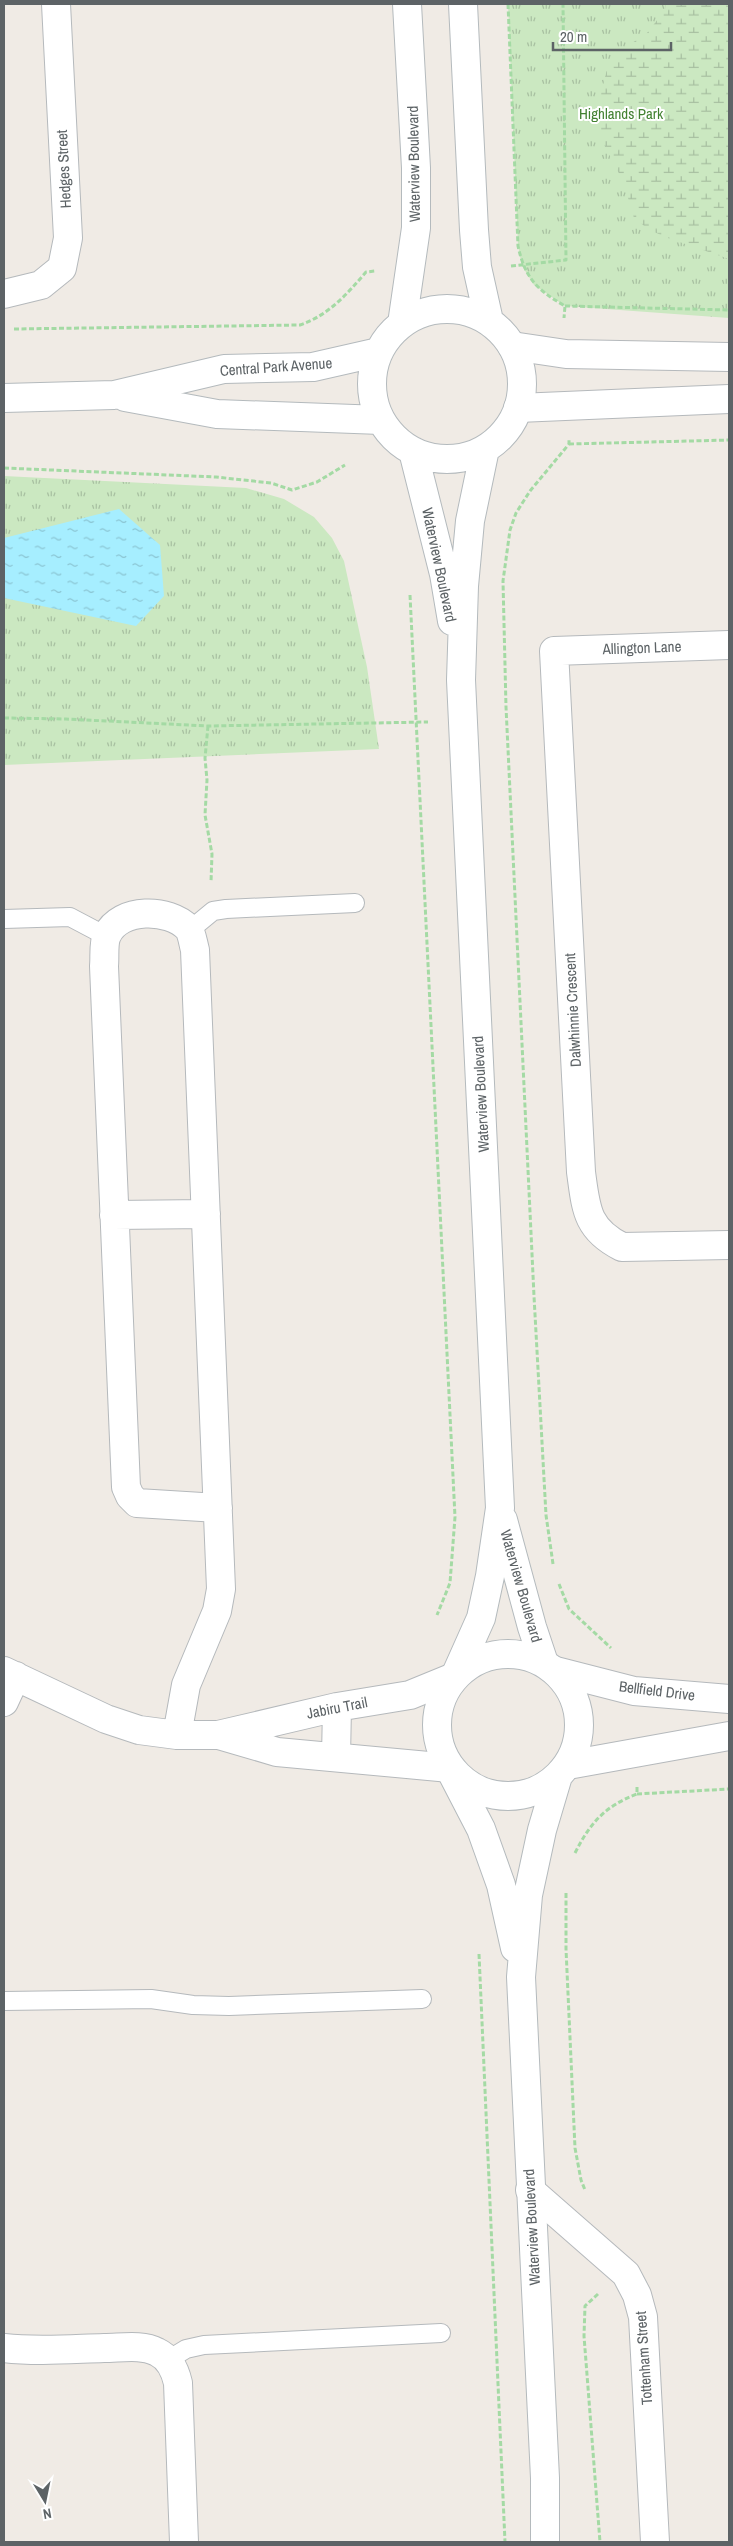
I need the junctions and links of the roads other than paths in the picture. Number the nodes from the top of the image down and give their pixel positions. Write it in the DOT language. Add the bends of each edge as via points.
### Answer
graph roads {
  1 [pos="56,4"];
  2 [pos="407,4"];
  3 [pos="463,4"];
  4 [pos="4,294"];
  5 [pos="489,321"];
  6 [pos="402,324"];
  7 [pos="512,346"];
  8 [pos="379,352"];
  9 [pos="729,357"];
  10 [pos="114,395"];
  11 [pos="4,398"];
  12 [pos="729,399"];
  13 [pos="518,408"];
  14 [pos="381,420"];
  15 [pos="485,449"];
  16 [pos="413,451"];
  17 [pos="729,645"];
  18 [pos="554,651"];
  19 [pos="461,680"];
  20 [pos="355,902"];
  21 [pos="4,919"];
  22 [pos="190,930"];
  23 [pos="106,936"];
  24 [pos="206,1214"];
  25 [pos="114,1215"];
  26 [pos="729,1245"];
  27 [pos="218,1508"];
  28 [pos="500,1508"];
  29 [pos="550,1667"];
  30 [pos="10,1673"];
  31 [pos="455,1676"];
  32 [pos="729,1699"];
  33 [pos="4,1702"];
  34 [pos="337,1706"];
  35 [pos="177,1735"];
  36 [pos="218,1735"];
  37 [pos="729,1736"];
  38 [pos="336,1757"];
  39 [pos="451,1769"];
  40 [pos="563,1770"];
  41 [pos="521,1977"];
  42 [pos="422,1999"];
  43 [pos="4,2001"];
  44 [pos="530,2190"];
  45 [pos="441,2333"];
  46 [pos="4,2348"];
  47 [pos="168,2360"];
  48 [pos="545,2478"];
  49 [pos="184,2542"];
  50 [pos="545,2542"];
  51 [pos="552,2542"];
  52 [pos="655,2542"];
  1 -- 4 [label="street, Hedges Street" via="68,238 62,268 41,285"];
  2 -- 6 [label="street, Waterview Boulevard" via="416,228"];
  3 -- 5 [label="street" via="477,267"];
  5 -- 6 [label="street" via="468,312 445,309 422,313"];
  5 -- 7 [label="street"];
  6 -- 8 [label="street"];
  7 -- 9 [label="street" via="566,354"];
  7 -- 13 [label="street" via="522,376"];
  8 -- 10 [label="street, Central Park Avenue" via="313,367 224,368"];
  8 -- 14 [label="street" via="372,386"];
  10 -- 11 [label="street, Central Park Avenue"];
  10 -- 14 [label="street, Central Park Avenue" via="217,414"];
  12 -- 13 [label="street"];
  13 -- 15 [label="street" via="510,424"];
  14 -- 16 [label="street" via="395,438"];
  15 -- 16 [label="street" via="462,458 437,458"];
  15 -- 19 [label="street, Waterview Boulevard" via="470,521"];
  16 -- 19 [label="street, Waterview Boulevard" via="444,574"];
  17 -- 18 [label="street, Allington Lane"];
  18 -- 26 [label="street, Dalwhinnie Crescent" via="582,1172 587,1210 595,1228 622,1247"];
  19 -- 28 [label="street, Waterview Boulevard"];
  20 -- 22 [label="lane" via="226,908 214,912"];
  21 -- 23 [label="lane" via="70,917"];
  22 -- 23 [label="street" via="177,919 162,915 133,915 119,920"];
  22 -- 24 [label="street" via="195,950"];
  23 -- 25 [label="street" via="104,966"];
  24 -- 25 [label="street"];
  24 -- 27 [label="street"];
  25 -- 27 [label="street" via="126,1487 138,1503"];
  27 -- 35 [label="street" via="220,1597 186,1685"];
  28 -- 29 [label="street, Waterview Boulevard" via="532,1627"];
  28 -- 31 [label="street, Waterview Boulevard" via="481,1618"];
  29 -- 31 [label="street" via="522,1655 498,1654 476,1661"];
  29 -- 32 [label="street, Bellfield Drive" via="634,1691"];
  29 -- 40 [label="street" via="569,1687 577,1706 580,1726 577,1747"];
  30 -- 33 [label="street"];
  30 -- 35 [label="street, Jabiru Trail" via="106,1719 139,1730"];
  31 -- 34 [label="street, Jabiru Trail" via="410,1695"];
  31 -- 39 [label="street" via="441,1698 436,1722 439,1746"];
  34 -- 36 [label="street, Jabiru Trail"];
  34 -- 38 [label="street"];
  35 -- 36 [label="street, Jabiru Trail"];
  36 -- 38 [label="street, Jabiru Trail" via="277,1752"];
  37 -- 40 [label="street" via="636,1752"];
  38 -- 39 [label="street, Jabiru Trail"];
  39 -- 40 [label="street" via="469,1786 492,1795 516,1796 539,1790"];
  39 -- 41 [label="street, Waterview Boulevard" via="481,1830 501,1885"];
  40 -- 41 [label="street, Waterview Boulevard" via="542,1830 528,1895"];
  41 -- 44 [label="street, Waterview Boulevard"];
  42 -- 43 [label="lane" via="229,2006 151,1999"];
  44 -- 48 [label="street, Waterview Boulevard"];
  44 -- 52 [label="street, Tottenham Street" via="626,2274 637,2295 643,2317"];
  45 -- 47 [label="lane" via="204,2345 186,2349"];
  46 -- 47 [label="street" via="140,2347 158,2352"];
  47 -- 49 [label="street" via="178,2383"];
  48 -- 50 [label="street, Waterview Boulevard"];
  48 -- 51 [label="street, Waterview Boulevard"];
}
